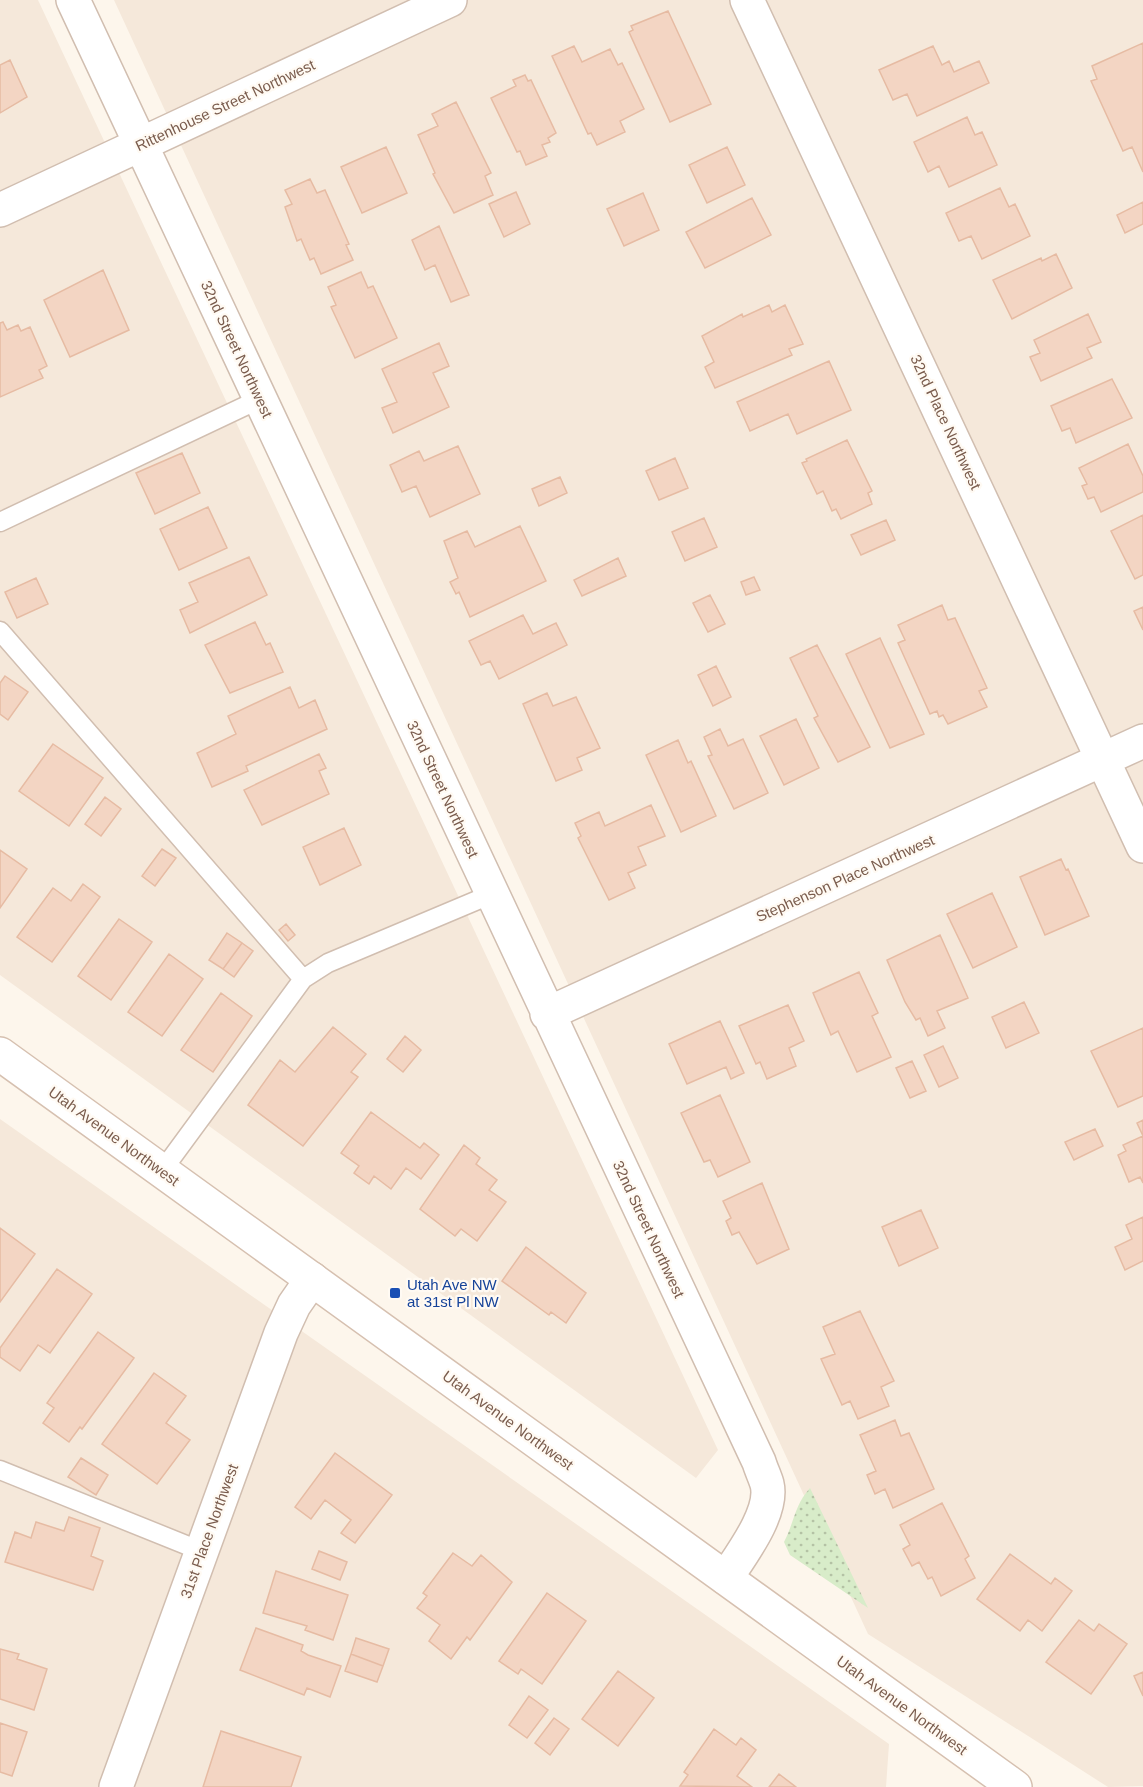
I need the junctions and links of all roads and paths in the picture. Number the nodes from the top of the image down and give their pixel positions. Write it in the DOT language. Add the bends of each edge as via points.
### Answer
graph roads {
  1 [pos="73,0"];
  2 [pos="450,0"];
  3 [pos="747,0"];
  4 [pos="141,144"];
  5 [pos="0,210"];
  6 [pos="260,399"];
  7 [pos="0,522"];
  8 [pos="0,631"];
  9 [pos="1143,741"];
  10 [pos="1103,760"];
  11 [pos="1143,846"];
  12 [pos="492,894"];
  13 [pos="303,979"];
  14 [pos="548,1014"];
  15 [pos="0,1054"];
  16 [pos="162,1171"];
  17 [pos="312,1279"];
  18 [pos="0,1470"];
  19 [pos="201,1551"];
  20 [pos="726,1578"];
  21 [pos="116,1787"];
  22 [pos="1015,1787"];
  1 -- 4 [label="street, 32nd Street Northwest"];
  2 -- 4 [label="street, Rittenhouse Street Northwest"];
  3 -- 10 [label="street, 32nd Place Northwest"];
  4 -- 5 [label="street, Rittenhouse Street Northwest"];
  4 -- 6 [label="street, 32nd Street Northwest"];
  6 -- 7 [label="lane"];
  6 -- 12 [label="street, 32nd Street Northwest"];
  8 -- 13 [label="lane"];
  9 -- 10 [label="street, Stephenson Place Northwest"];
  10 -- 11 [label="street, 32nd Place Northwest"];
  10 -- 14 [label="street, Stephenson Place Northwest"];
  12 -- 13 [label="lane" via="328,963"];
  12 -- 14 [label="street, 32nd Street Northwest"];
  13 -- 16 [label="lane"];
  14 -- 20 [label="street, 32nd Street Northwest" via="768,1486 766,1506"];
  15 -- 16 [label="street, Utah Avenue Northwest"];
  16 -- 17 [label="street, Utah Avenue Northwest"];
  17 -- 19 [label="street, 31st Place Northwest" via="280,1334"];
  17 -- 20 [label="street, Utah Avenue Northwest"];
  18 -- 19 [label="lane"];
  19 -- 21 [label="street, 31st Place Northwest"];
  20 -- 22 [label="street, Utah Avenue Northwest"];
}
